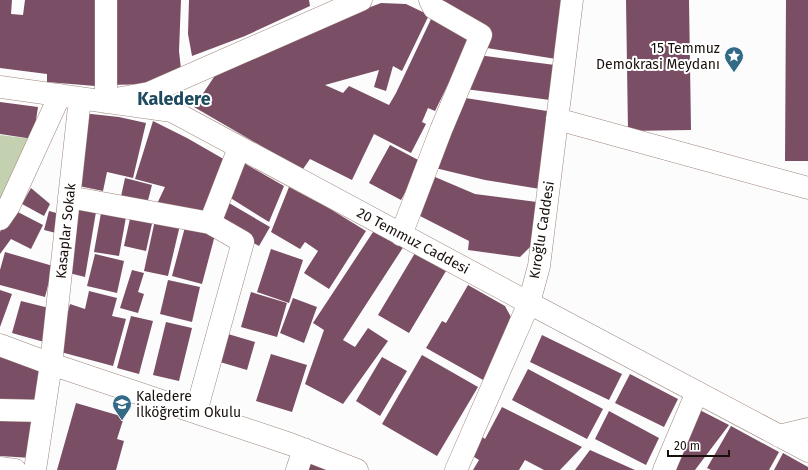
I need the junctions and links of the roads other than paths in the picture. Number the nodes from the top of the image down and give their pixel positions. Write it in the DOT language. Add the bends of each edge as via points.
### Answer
graph roads {
  1 [pos="106,0"];
  2 [pos="361,0"];
  3 [pos="430,0"];
  4 [pos="572,0"];
  5 [pos="0,87"];
  6 [pos="70,97"];
  7 [pos="106,102"];
  8 [pos="557,119"];
  9 [pos="240,148"];
  10 [pos="808,188"];
  11 [pos="69,197"];
  12 [pos="0,219"];
  13 [pos="210,223"];
  14 [pos="401,234"];
  15 [pos="529,303"];
  16 [pos="0,345"];
  17 [pos="51,364"];
  18 [pos="697,392"];
  19 [pos="0,410"];
  20 [pos="44,411"];
  21 [pos="196,412"];
  22 [pos="808,429"];
  23 [pos="779,436"];
  24 [pos="304,449"];
  25 [pos="808,451"];
  26 [pos="0,468"];
  27 [pos="15,470"];
  28 [pos="35,470"];
  29 [pos="297,470"];
  30 [pos="357,470"];
  31 [pos="456,470"];
  32 [pos="664,470"];
  1 -- 7 [label="street"];
  2 -- 7 [label="street" via="149,93"];
  3 -- 14 [label="street" via="434,8 481,35"];
  4 -- 8 [label="street, Kıroğlu Caddesi"];
  5 -- 6 [label="street, 20 Temmuz Caddesi"];
  6 -- 7 [label="street, 20 Temmuz Caddesi"];
  6 -- 11 [label="street, Kasaplar Sokak"];
  6 -- 12 [label="street"];
  7 -- 9 [label="street, 20 Temmuz Caddesi" via="172,111"];
  8 -- 10 [label="street"];
  8 -- 15 [label="street, Kıroğlu Caddesi" via="539,266"];
  9 -- 13 [label="street"];
  9 -- 14 [label="street, 20 Temmuz Caddesi"];
  11 -- 13 [label="street"];
  11 -- 17 [label="street, Kasaplar Sokak"];
  13 -- 21 [label="street" via="243,242"];
  14 -- 15 [label="street, 20 Temmuz Caddesi"];
  15 -- 18 [label="street, 20 Temmuz Caddesi"];
  15 -- 31 [label="street, Kıroğlu Caddesi"];
  16 -- 17 [label="street"];
  17 -- 20 [label="street, Kasaplar Sokak"];
  17 -- 21 [label="street"];
  18 -- 23 [label="street, 20 Temmuz Caddesi"];
  18 -- 32 [label="street"];
  19 -- 20 [label="street"];
  20 -- 28 [label="street, Kasaplar Sokak"];
  21 -- 24 [label="street"];
  22 -- 23 [label="street"];
  23 -- 25 [label="street, 20 Temmuz Caddesi"];
  24 -- 29 [label="street"];
  24 -- 30 [label="street"];
  26 -- 27 [label="street"];
}
